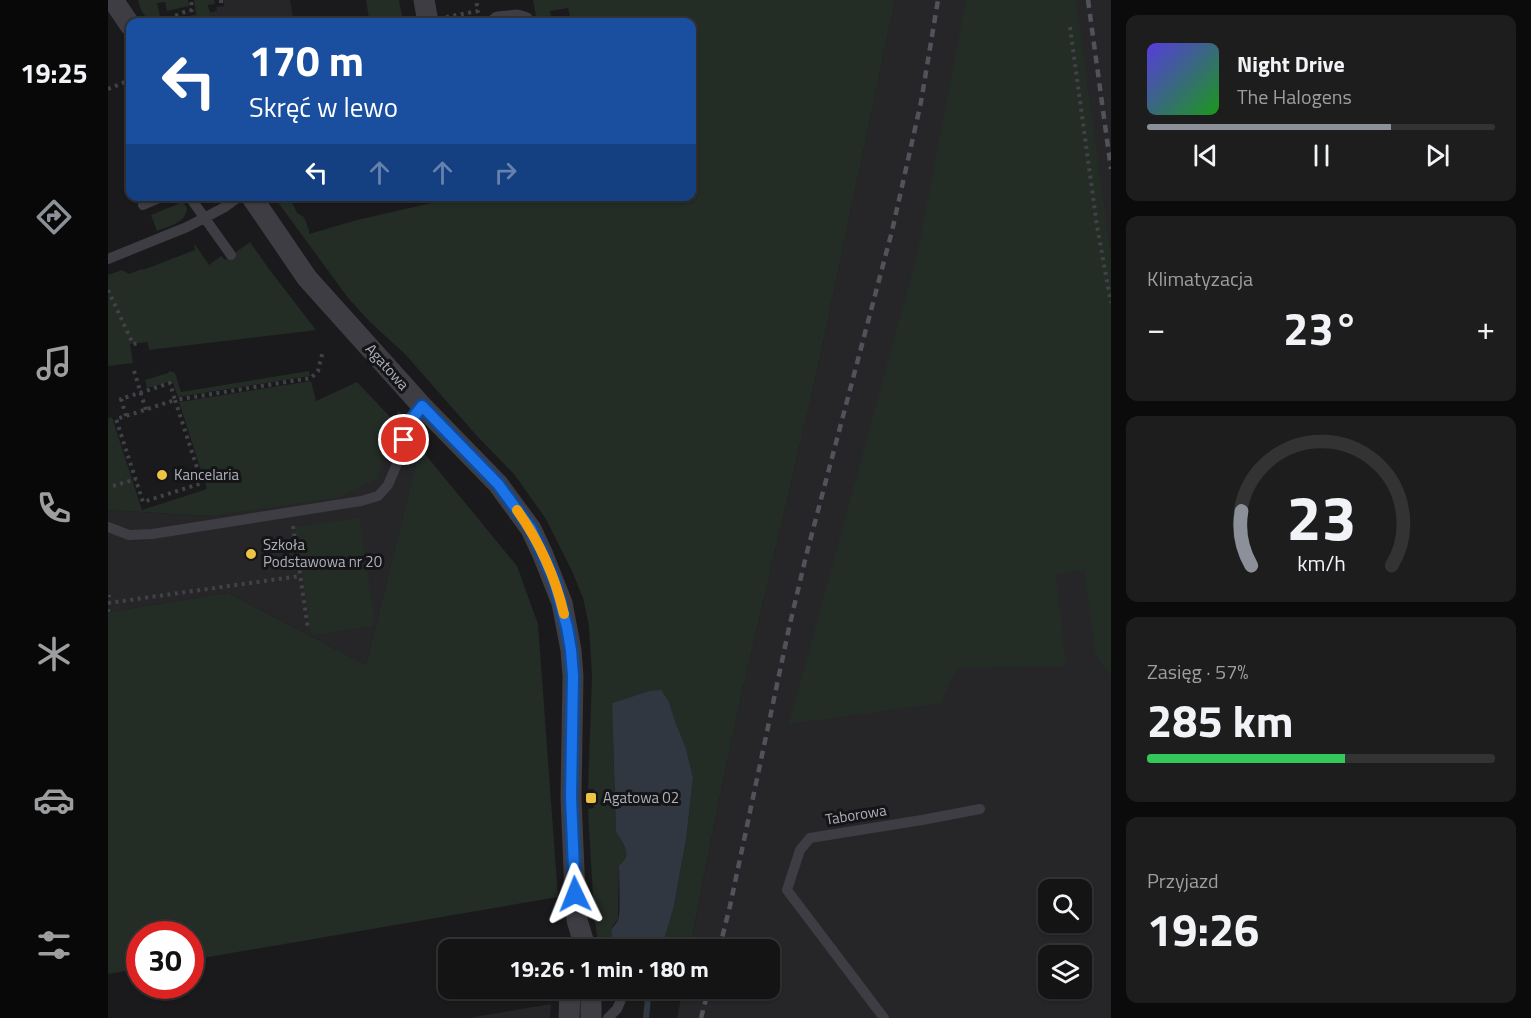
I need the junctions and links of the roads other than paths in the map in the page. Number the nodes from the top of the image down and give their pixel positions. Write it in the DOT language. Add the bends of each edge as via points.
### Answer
graph roads {
  1 [pos="113,0"];
  2 [pos="126,19"];
  3 [pos="154,201"];
  4 [pos="193,201"];
  5 [pos="232,201"];
  6 [pos="254,201"];
  7 [pos="143,206"];
  8 [pos="205,218"];
  9 [pos="231,255"];
  10 [pos="108,259"];
  11 [pos="422,406"];
  12 [pos="108,527"];
  13 [pos="980,809"];
  14 [pos="577,920"];
  15 [pos="574,939"];
  16 [pos="583,939"];
  17 [pos="570,999"];
  18 [pos="591,999"];
  19 [pos="621,999"];
  20 [pos="569,1018"];
  21 [pos="591,1018"];
  22 [pos="608,1018"];
  23 [pos="884,1018"];
  1 -- 2 [label="street"];
  3 -- 7 [label="lane"];
  4 -- 8 [label="lane"];
  5 -- 8 [label="lane"];
  6 -- 11 [label="street, Agatowa" via="307,278"];
  8 -- 9 [label="lane"];
  8 -- 10 [label="lane"];
  11 -- 12 [label="lane" via="410,422 388,485 378,496 152,534 129,535"];
  11 -- 14 [label="street, Agatowa" via="498,484 531,529 561,603 573,676 571,797"];
  13 -- 23 [label="lane, Taborowa" via="810,838 800,850 787,890"];
  14 -- 15 [label="street, Agatowa"];
  14 -- 16 [label="street, Agatowa"];
  17 -- 20 [label="street"];
  18 -- 21 [label="street"];
  19 -- 22 [label="lane"];
}
